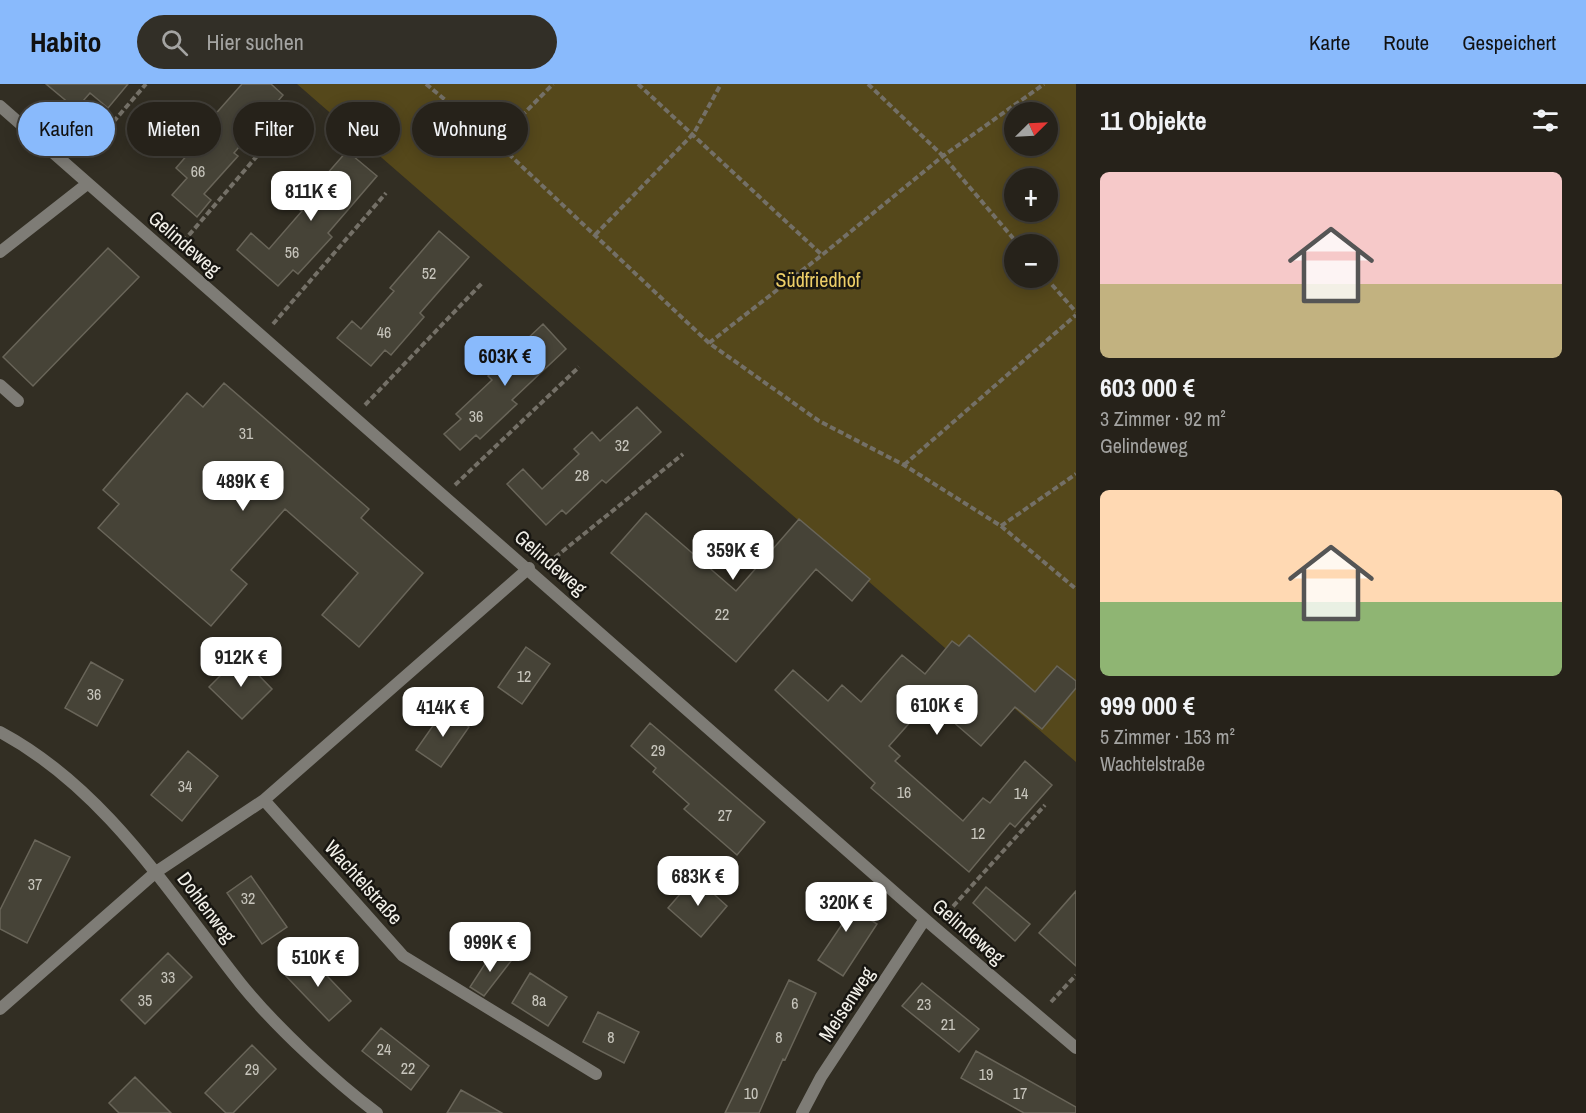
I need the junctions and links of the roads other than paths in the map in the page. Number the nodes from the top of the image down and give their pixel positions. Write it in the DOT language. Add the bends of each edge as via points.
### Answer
graph roads {
  1 [pos="0,106"];
  2 [pos="87,184"];
  3 [pos="0,252"];
  4 [pos="0,385"];
  5 [pos="18,401"];
  6 [pos="532,571"];
  7 [pos="0,732"];
  8 [pos="264,800"];
  9 [pos="156,872"];
  10 [pos="930,923"];
  11 [pos="0,1009"];
  12 [pos="1076,1048"];
  13 [pos="597,1074"];
  14 [pos="377,1113"];
  15 [pos="802,1113"];
  1 -- 2 [label="street, Gelindeweg"];
  2 -- 3 [label="street"];
  2 -- 6 [label="street, Gelindeweg"];
  4 -- 5 [label="street"];
  6 -- 8 [label="street"];
  6 -- 10 [label="street, Gelindeweg"];
  7 -- 9 [label="street, Dohlenweg" via="75,782"];
  8 -- 9 [label="street"];
  8 -- 13 [label="street, Wachtelstraße" via="403,956"];
  9 -- 11 [label="street"];
  9 -- 14 [label="street, Dohlenweg" via="243,986 300,1045"];
  10 -- 12 [label="street, Gelindeweg"];
  10 -- 15 [label="street, Meisenweg" via="821,1077"];
}
